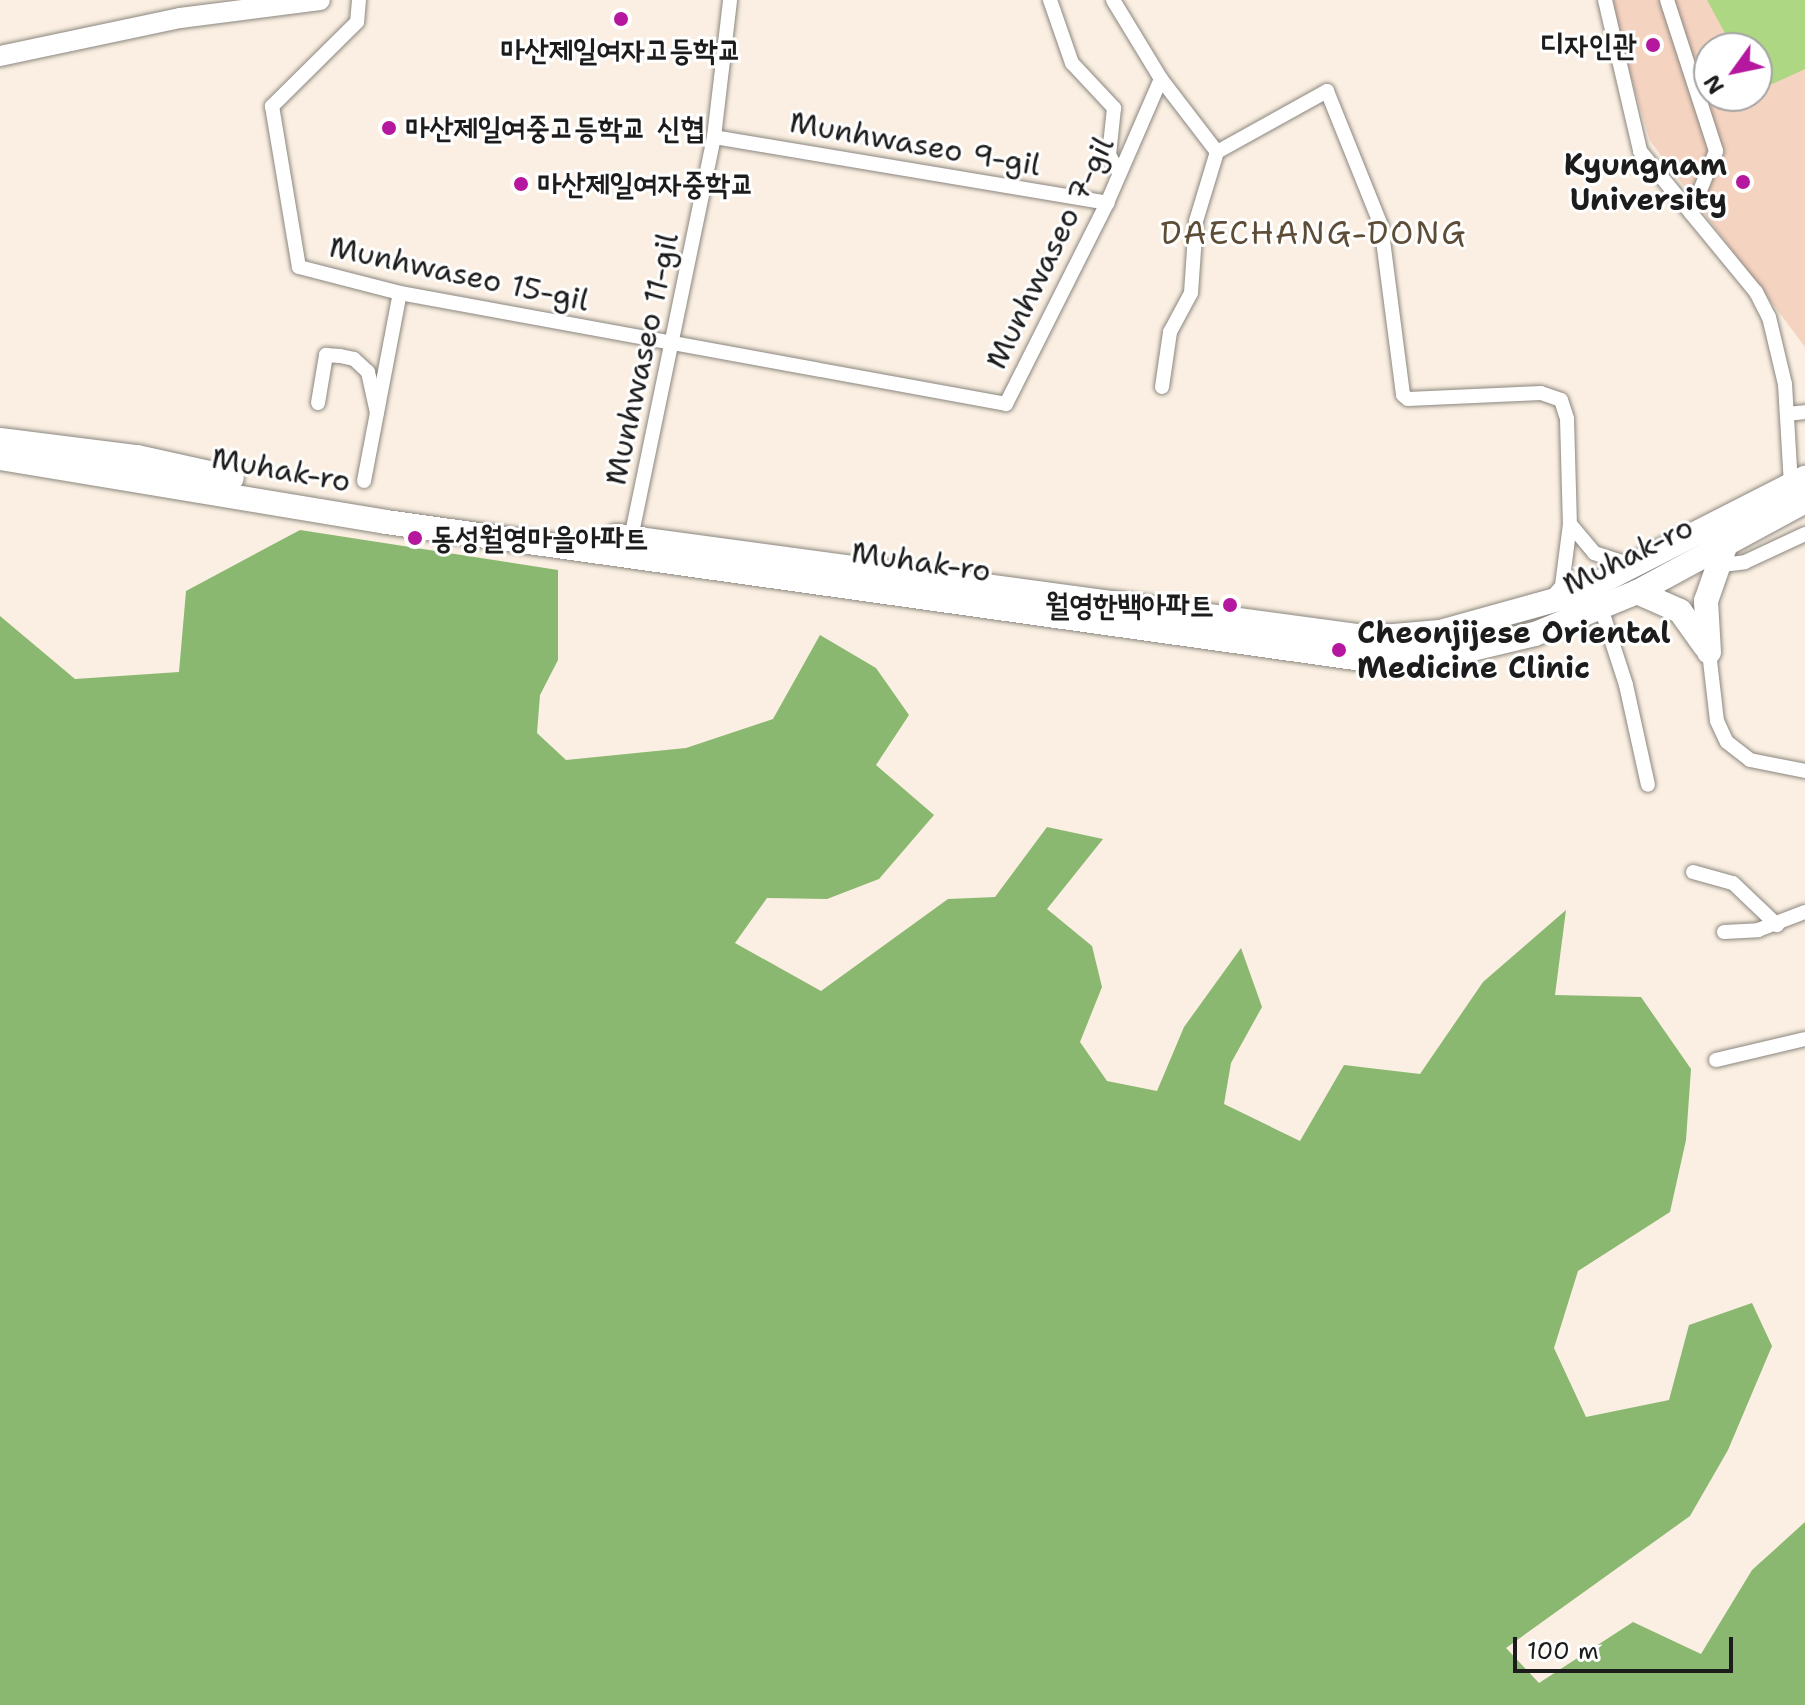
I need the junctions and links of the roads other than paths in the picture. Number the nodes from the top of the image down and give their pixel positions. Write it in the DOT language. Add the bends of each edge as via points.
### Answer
graph roads {
  1 [pos="320,0"];
  2 [pos="359,0"];
  3 [pos="730,0"];
  4 [pos="1050,0"];
  5 [pos="1113,0"];
  6 [pos="1605,0"];
  7 [pos="1667,0"];
  8 [pos="0,56"];
  9 [pos="1161,79"];
  10 [pos="714,137"];
  11 [pos="1217,152"];
  12 [pos="1119,172"];
  13 [pos="1107,203"];
  14 [pos="1691,213"];
  15 [pos="400,293"];
  16 [pos="673,342"];
  17 [pos="1162,387"];
  18 [pos="318,403"];
  19 [pos="1805,412"];
  20 [pos="377,414"];
  21 [pos="1787,414"];
  22 [pos="0,440"];
  23 [pos="0,458"];
  24 [pos="364,481"];
  25 [pos="1800,488"];
  26 [pos="1570,524"];
  27 [pos="1805,534"];
  28 [pos="631,538"];
  29 [pos="1721,555"];
  30 [pos="1639,565"];
  31 [pos="1637,592"];
  32 [pos="1549,602"];
  33 [pos="1601,608"];
  34 [pos="1709,652"];
  35 [pos="1805,771"];
  36 [pos="1648,785"];
  37 [pos="1693,872"];
  38 [pos="1805,912"];
  39 [pos="1777,925"];
  40 [pos="1724,932"];
  41 [pos="1805,1039"];
  42 [pos="1716,1060"];
  1 -- 8 [label="main road" via="180,18"];
  2 -- 15 [label="street, Munhwaseo 15-gil" via="357,22 272,106 299,267"];
  3 -- 10 [label="street, Munhwaseo 11-gil"];
  4 -- 12 [label="street" via="1072,63 1114,108 1109,155"];
  5 -- 9 [label="street"];
  6 -- 14 [label="street" via="1631,127 1657,176"];
  7 -- 14 [label="street" via="1716,151"];
  9 -- 11 [label="street"];
  9 -- 12 [label="street, Munhwaseo 7-gil"];
  10 -- 13 [label="street, Munhwaseo 9-gil"];
  10 -- 16 [label="street, Munhwaseo 11-gil"];
  11 -- 17 [label="street" via="1196,221 1191,293 1170,332"];
  11 -- 26 [label="street" via="1327,91 1381,225 1403,395 1559,397 1567,419"];
  12 -- 13 [label="street, Munhwaseo 7-gil"];
  13 -- 16 [label="street, Munhwaseo 7-gil" via="1006,404"];
  14 -- 21 [label="street" via="1756,292 1769,317"];
  15 -- 16 [label="street, Munhwaseo 15-gil"];
  15 -- 20 [label="street"];
  16 -- 28 [label="street, Munhwaseo 11-gil"];
  18 -- 20 [label="street" via="326,355 340,356 368,372"];
  19 -- 21 [label="street"];
  20 -- 24 [label="street"];
  21 -- 25 [label="street"];
  22 -- 28 [label="main road, Muhak-ro" via="137,457 395,514"];
  23 -- 33 [label="main road, Muhak-ro" via="386,522 803,576 1355,658 1455,653 1535,634"];
  25 -- 29 [label="main road, Muhak-ro"];
  25 -- 30 [label="main road, Muhak-ro"];
  26 -- 30 [label="street" via="1606,560"];
  26 -- 32 [label="street" via="1562,586"];
  27 -- 29 [label="street" via="1745,562"];
  28 -- 32 [label="main road, Muhak-ro" via="1371,638 1440,632"];
  29 -- 31 [label="main road, Muhak-ro"];
  29 -- 34 [label="main road" via="1704,613"];
  30 -- 32 [label="main road, Muhak-ro"];
  31 -- 33 [label="main road, Muhak-ro"];
  31 -- 34 [label="main road" via="1680,611"];
  33 -- 36 [label="street" via="1626,685"];
  34 -- 35 [label="street" via="1717,721 1727,742 1750,760"];
  37 -- 39 [label="street" via="1733,883"];
  38 -- 39 [label="street"];
  39 -- 40 [label="street"];
  41 -- 42 [label="street"];
}
